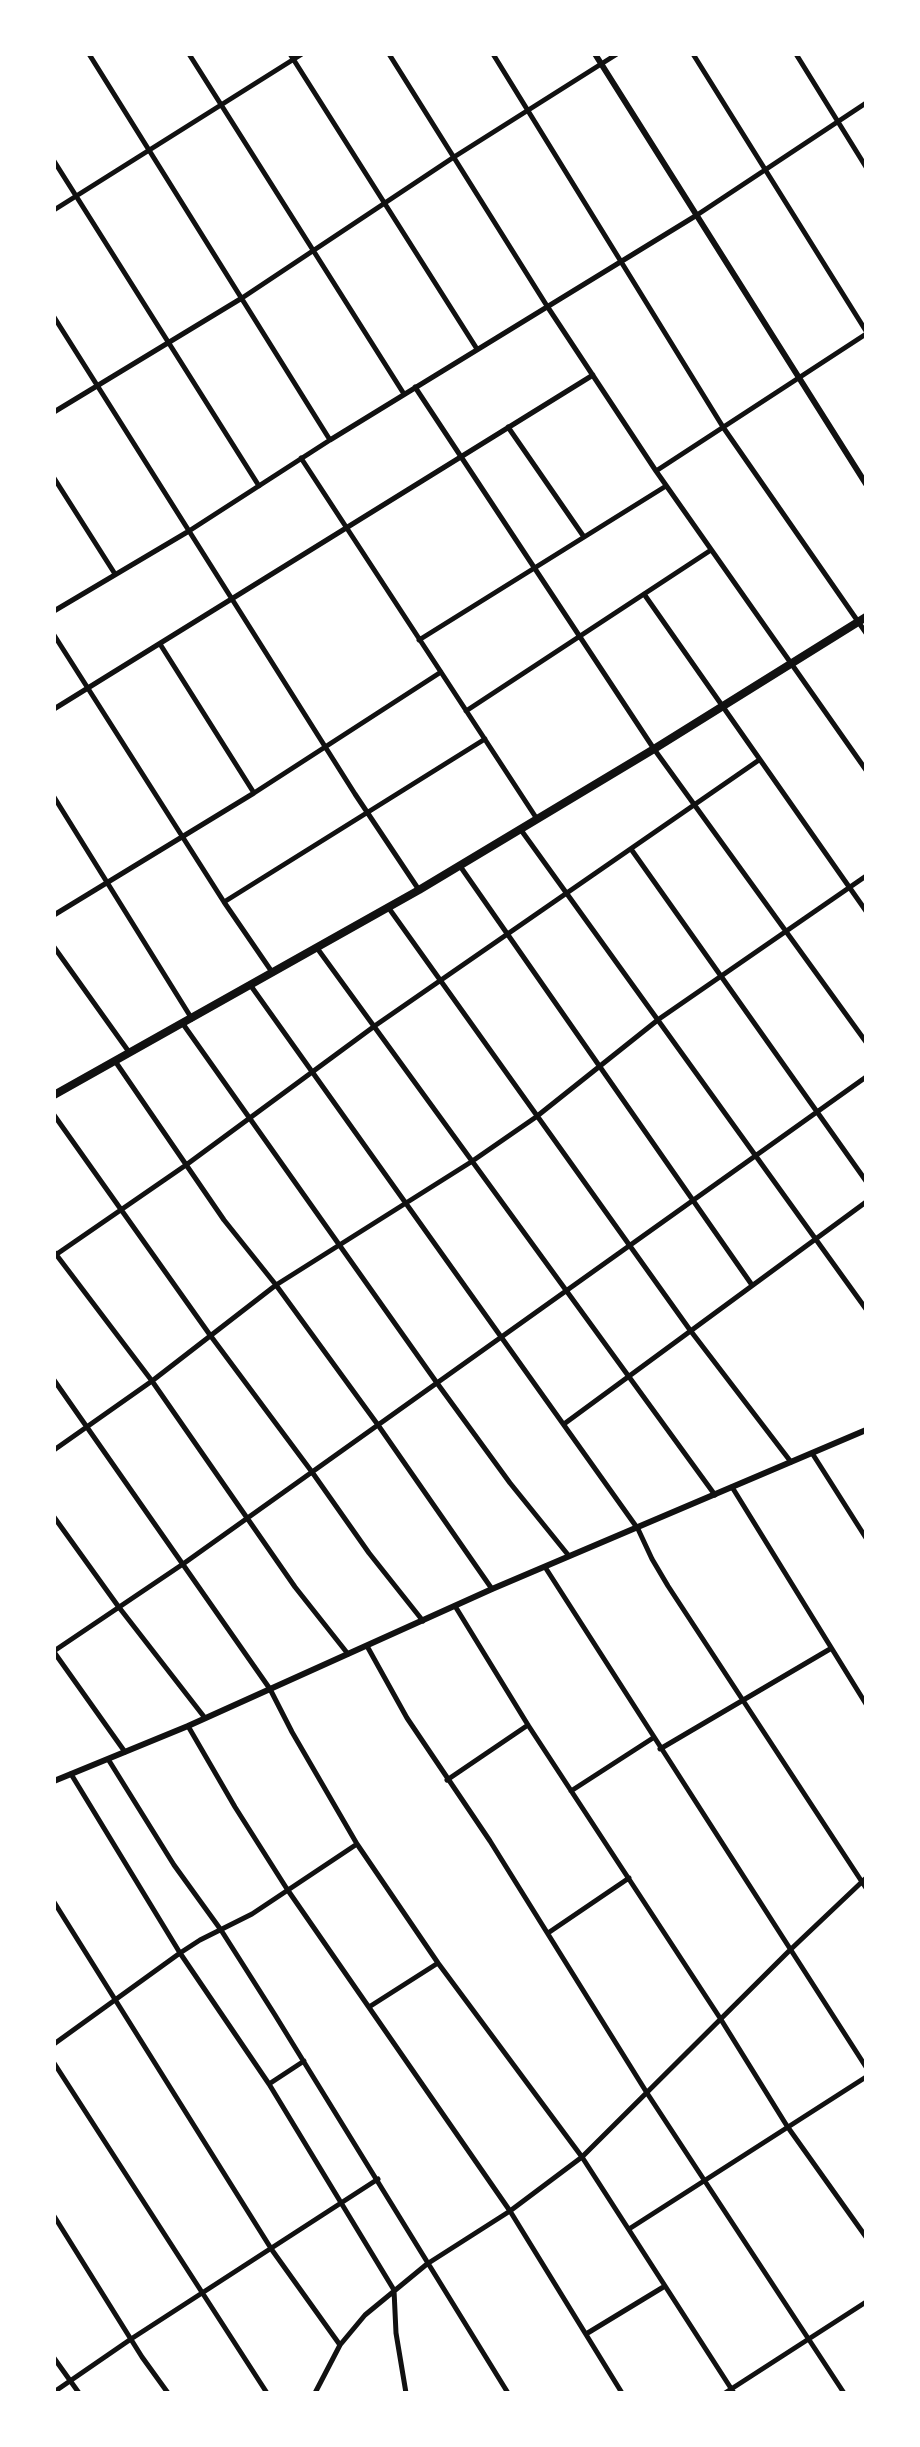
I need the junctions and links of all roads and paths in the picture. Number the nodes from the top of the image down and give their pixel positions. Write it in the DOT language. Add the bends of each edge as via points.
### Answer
graph roads {
  1 [pos="89,54"];
  2 [pos="189,54"];
  3 [pos="302,54"];
  4 [pos="389,54"];
  5 [pos="493,54"];
  6 [pos="595,54"];
  7 [pos="617,54"];
  8 [pos="693,54"];
  9 [pos="796,54"];
  10 [pos="292,56"];
  11 [pos="601,63"];
  12 [pos="866,103"];
  13 [pos="221,105"];
  14 [pos="528,110"];
  15 [pos="838,121"];
  16 [pos="148,151"];
  17 [pos="454,157"];
  18 [pos="54,161"];
  19 [pos="866,167"];
  20 [pos="766,170"];
  21 [pos="77,195"];
  22 [pos="384,203"];
  23 [pos="54,210"];
  24 [pos="697,215"];
  25 [pos="313,249"];
  26 [pos="621,260"];
  27 [pos="242,298"];
  28 [pos="547,306"];
  29 [pos="54,317"];
  30 [pos="866,333"];
  31 [pos="169,343"];
  32 [pos="477,349"];
  33 [pos="593,375"];
  34 [pos="799,377"];
  35 [pos="98,387"];
  36 [pos="415,387"];
  37 [pos="404,394"];
  38 [pos="54,412"];
  39 [pos="508,427"];
  40 [pos="723,427"];
  41 [pos="330,440"];
  42 [pos="461,457"];
  43 [pos="301,458"];
  44 [pos="656,471"];
  45 [pos="54,478"];
  46 [pos="866,484"];
  47 [pos="259,486"];
  48 [pos="666,486"];
  49 [pos="346,529"];
  50 [pos="189,531"];
  51 [pos="584,537"];
  52 [pos="711,550"];
  53 [pos="534,568"];
  54 [pos="115,574"];
  55 [pos="644,594"];
  56 [pos="233,600"];
  57 [pos="54,611"];
  58 [pos="862,619"];
  59 [pos="866,633"];
  60 [pos="54,635"];
  61 [pos="579,637"];
  62 [pos="419,640"];
  63 [pos="160,644"];
  64 [pos="791,664"];
  65 [pos="441,672"];
  66 [pos="87,687"];
  67 [pos="723,706"];
  68 [pos="54,709"];
  69 [pos="466,711"];
  70 [pos="485,739"];
  71 [pos="326,747"];
  72 [pos="654,749"];
  73 [pos="759,760"];
  74 [pos="866,770"];
  75 [pos="254,793"];
  76 [pos="54,797"];
  77 [pos="695,804"];
  78 [pos="367,813"];
  79 [pos="537,819"];
  80 [pos="520,829"];
  81 [pos="183,837"];
  82 [pos="631,849"];
  83 [pos="459,866"];
  84 [pos="866,876"];
  85 [pos="107,884"];
  86 [pos="849,887"];
  87 [pos="419,890"];
  88 [pos="567,893"];
  89 [pos="224,902"];
  90 [pos="388,907"];
  91 [pos="866,911"];
  92 [pos="54,915"];
  93 [pos="786,931"];
  94 [pos="507,935"];
  95 [pos="54,947"];
  96 [pos="317,947"];
  97 [pos="273,973"];
  98 [pos="721,976"];
  99 [pos="439,982"];
  100 [pos="251,986"];
  101 [pos="192,1019"];
  102 [pos="659,1019"];
  103 [pos="183,1024"];
  104 [pos="376,1025"];
  105 [pos="866,1042"];
  106 [pos="130,1053"];
  107 [pos="115,1061"];
  108 [pos="599,1067"];
  109 [pos="311,1072"];
  110 [pos="866,1077"];
  111 [pos="54,1095"];
  112 [pos="817,1112"];
  113 [pos="54,1115"];
  114 [pos="248,1117"];
  115 [pos="536,1117"];
  116 [pos="756,1156"];
  117 [pos="471,1162"];
  118 [pos="186,1165"];
  119 [pos="866,1181"];
  120 [pos="693,1201"];
  121 [pos="866,1202"];
  122 [pos="405,1206"];
  123 [pos="122,1209"];
  124 [pos="815,1240"];
  125 [pos="339,1246"];
  126 [pos="629,1246"];
  127 [pos="55,1254"];
  128 [pos="276,1285"];
  129 [pos="752,1285"];
  130 [pos="567,1291"];
  131 [pos="866,1309"];
  132 [pos="690,1330"];
  133 [pos="210,1335"];
  134 [pos="502,1337"];
  135 [pos="627,1376"];
  136 [pos="54,1380"];
  137 [pos="152,1381"];
  138 [pos="437,1383"];
  139 [pos="564,1424"];
  140 [pos="378,1425"];
  141 [pos="88,1426"];
  142 [pos="866,1430"];
  143 [pos="54,1450"];
  144 [pos="812,1453"];
  145 [pos="791,1462"];
  146 [pos="312,1472"];
  147 [pos="732,1487"];
  148 [pos="715,1495"];
  149 [pos="54,1517"];
  150 [pos="248,1517"];
  151 [pos="638,1529"];
  152 [pos="866,1538"];
  153 [pos="569,1556"];
  154 [pos="183,1564"];
  155 [pos="545,1567"];
  156 [pos="492,1589"];
  157 [pos="118,1606"];
  158 [pos="455,1606"];
  159 [pos="423,1621"];
  160 [pos="367,1646"];
  161 [pos="830,1649"];
  162 [pos="54,1651"];
  163 [pos="348,1654"];
  164 [pos="270,1689"];
  165 [pos="743,1700"];
  166 [pos="866,1704"];
  167 [pos="205,1718"];
  168 [pos="528,1725"];
  169 [pos="188,1726"];
  170 [pos="653,1738"];
  171 [pos="660,1749"];
  172 [pos="125,1752"];
  173 [pos="108,1759"];
  174 [pos="71,1774"];
  175 [pos="54,1780"];
  176 [pos="447,1780"];
  177 [pos="571,1791"];
  178 [pos="357,1844"];
  179 [pos="629,1878"];
  180 [pos="865,1882"];
  181 [pos="287,1889"];
  182 [pos="54,1902"];
  183 [pos="221,1930"];
  184 [pos="548,1933"];
  185 [pos="789,1951"];
  186 [pos="180,1953"];
  187 [pos="438,1963"];
  188 [pos="117,2000"];
  189 [pos="369,2007"];
  190 [pos="720,2018"];
  191 [pos="54,2044"];
  192 [pos="304,2061"];
  193 [pos="54,2063"];
  194 [pos="866,2067"];
  195 [pos="866,2077"];
  196 [pos="269,2084"];
  197 [pos="647,2093"];
  198 [pos="787,2126"];
  199 [pos="582,2157"];
  200 [pos="378,2179"];
  201 [pos="705,2179"];
  202 [pos="343,2202"];
  203 [pos="510,2211"];
  204 [pos="54,2216"];
  205 [pos="629,2229"];
  206 [pos="866,2237"];
  207 [pos="272,2250"];
  208 [pos="427,2264"];
  209 [pos="665,2286"];
  210 [pos="394,2290"];
  211 [pos="201,2293"];
  212 [pos="866,2302"];
  213 [pos="586,2334"];
  214 [pos="131,2339"];
  215 [pos="809,2339"];
  216 [pos="340,2345"];
  217 [pos="54,2358"];
  218 [pos="70,2381"];
  219 [pos="733,2391"];
  220 [pos="54,2392"];
  221 [pos="79,2393"];
  222 [pos="168,2393"];
  223 [pos="267,2393"];
  224 [pos="315,2393"];
  225 [pos="406,2393"];
  226 [pos="508,2393"];
  227 [pos="622,2393"];
  228 [pos="725,2393"];
  229 [pos="844,2393"];
  1 -- 16 [label="street"];
  2 -- 13 [label="street"];
  3 -- 10 [label="street"];
  4 -- 17 [label="street"];
  5 -- 14 [label="street"];
  6 -- 11 [label="street"];
  7 -- 11 [label="street"];
  8 -- 20 [label="street"];
  9 -- 15 [label="street"];
  10 -- 13 [label="street"];
  10 -- 22 [label="street"];
  11 -- 14 [label="street"];
  11 -- 24 [label="street"];
  12 -- 15 [label="street"];
  13 -- 16 [label="street"];
  13 -- 25 [label="street"];
  14 -- 17 [label="street"];
  14 -- 26 [label="street"];
  15 -- 19 [label="street"];
  15 -- 20 [label="street"];
  16 -- 21 [label="street"];
  16 -- 27 [label="street"];
  17 -- 22 [label="street"];
  17 -- 28 [label="street"];
  18 -- 21 [label="street"];
  20 -- 24 [label="street"];
  20 -- 30 [label="street"];
  21 -- 23 [label="street"];
  21 -- 31 [label="street"];
  22 -- 25 [label="street"];
  22 -- 32 [label="street"];
  24 -- 26 [label="street"];
  24 -- 34 [label="street"];
  25 -- 27 [label="street"];
  25 -- 37 [label="street"];
  26 -- 28 [label="street"];
  26 -- 40 [label="street"];
  27 -- 31 [label="street"];
  27 -- 41 [label="street"];
  28 -- 32 [label="street"];
  28 -- 33 [label="street"];
  29 -- 35 [label="street"];
  30 -- 34 [label="street"];
  31 -- 35 [label="street"];
  31 -- 47 [label="street"];
  32 -- 36 [label="street"];
  33 -- 39 [label="street"];
  33 -- 44 [label="street"];
  34 -- 40 [label="street"];
  34 -- 46 [label="street"];
  35 -- 38 [label="street"];
  35 -- 50 [label="street"];
  36 -- 37 [label="street"];
  36 -- 42 [label="street"];
  37 -- 41 [label="street"];
  39 -- 42 [label="street"];
  39 -- 51 [label="street"];
  40 -- 44 [label="street"];
  40 -- 58 [label="street"];
  41 -- 43 [label="street"];
  42 -- 49 [label="street"];
  42 -- 53 [label="street"];
  43 -- 47 [label="street"];
  43 -- 49 [label="street"];
  44 -- 48 [label="street"];
  45 -- 54 [label="street"];
  47 -- 50 [label="street"];
  48 -- 51 [label="street"];
  48 -- 52 [label="street"];
  49 -- 56 [label="street"];
  49 -- 62 [label="street"];
  50 -- 54 [label="street"];
  50 -- 56 [label="street"];
  51 -- 53 [label="street"];
  52 -- 55 [label="street"];
  52 -- 64 [label="street"];
  53 -- 61 [label="street"];
  53 -- 62 [label="street"];
  54 -- 57 [label="street"];
  55 -- 61 [label="street"];
  55 -- 67 [label="street"];
  56 -- 63 [label="street"];
  56 -- 71 [label="street"];
  58 -- 59 [label="street"];
  58 -- 64 [label="highway"];
  60 -- 66 [label="street"];
  61 -- 69 [label="street"];
  61 -- 72 [label="street"];
  62 -- 65 [label="street"];
  63 -- 66 [label="street"];
  63 -- 75 [label="street"];
  64 -- 67 [label="highway"];
  64 -- 74 [label="street"];
  65 -- 69 [label="street"];
  65 -- 71 [label="street"];
  66 -- 68 [label="street"];
  66 -- 81 [label="street"];
  67 -- 72 [label="highway"];
  67 -- 73 [label="street"];
  69 -- 70 [label="street"];
  70 -- 78 [label="street"];
  70 -- 79 [label="street"];
  71 -- 75 [label="street"];
  71 -- 78 [label="street"];
  72 -- 77 [label="street"];
  72 -- 79 [label="highway"];
  73 -- 77 [label="street"];
  73 -- 86 [label="street"];
  75 -- 81 [label="street"];
  76 -- 85 [label="street"];
  77 -- 82 [label="street"];
  77 -- 93 [label="street"];
  78 -- 87 [label="street"];
  78 -- 89 [label="street"];
  79 -- 80 [label="highway"];
  80 -- 83 [label="highway"];
  80 -- 88 [label="street"];
  81 -- 85 [label="street"];
  81 -- 89 [label="street"];
  82 -- 88 [label="street"];
  82 -- 98 [label="street"];
  83 -- 87 [label="highway"];
  83 -- 94 [label="street"];
  84 -- 86 [label="street"];
  85 -- 92 [label="street"];
  85 -- 101 [label="street"];
  86 -- 91 [label="street"];
  86 -- 93 [label="street"];
  87 -- 90 [label="highway"];
  88 -- 94 [label="street"];
  88 -- 102 [label="street"];
  89 -- 97 [label="street"];
  90 -- 96 [label="highway"];
  90 -- 99 [label="street"];
  93 -- 98 [label="street"];
  93 -- 105 [label="street"];
  94 -- 99 [label="street"];
  94 -- 108 [label="street"];
  95 -- 106 [label="street"];
  96 -- 97 [label="highway"];
  96 -- 104 [label="street"];
  97 -- 100 [label="highway"];
  98 -- 102 [label="street"];
  98 -- 112 [label="street"];
  99 -- 104 [label="street"];
  99 -- 115 [label="street"];
  100 -- 101 [label="highway"];
  100 -- 109 [label="street"];
  101 -- 103 [label="highway"];
  102 -- 108 [label="street"];
  102 -- 116 [label="street"];
  103 -- 106 [label="highway"];
  103 -- 114 [label="street"];
  104 -- 109 [label="street"];
  104 -- 117 [label="street"];
  106 -- 107 [label="highway"];
  107 -- 111 [label="highway"];
  107 -- 118 [label="street"];
  108 -- 115 [label="street"];
  108 -- 120 [label="street"];
  109 -- 114 [label="street"];
  109 -- 122 [label="street"];
  110 -- 112 [label="street"];
  112 -- 116 [label="street"];
  112 -- 119 [label="street"];
  113 -- 123 [label="street"];
  114 -- 118 [label="street"];
  114 -- 125 [label="street"];
  115 -- 117 [label="street"];
  115 -- 126 [label="street"];
  116 -- 120 [label="street"];
  116 -- 124 [label="street"];
  117 -- 122 [label="street"];
  117 -- 130 [label="street"];
  118 -- 123 [label="street"];
  118 -- 128 [label="street"];
  120 -- 126 [label="street"];
  120 -- 129 [label="street"];
  121 -- 124 [label="street"];
  122 -- 125 [label="street"];
  122 -- 134 [label="street"];
  123 -- 127 [label="street"];
  123 -- 133 [label="street"];
  124 -- 129 [label="street"];
  124 -- 131 [label="street"];
  125 -- 128 [label="street"];
  125 -- 138 [label="street"];
  126 -- 130 [label="street"];
  126 -- 132 [label="street"];
  127 -- 137 [label="street"];
  128 -- 133 [label="street"];
  128 -- 140 [label="street"];
  129 -- 132 [label="street"];
  130 -- 134 [label="street"];
  130 -- 135 [label="street"];
  132 -- 135 [label="street"];
  132 -- 145 [label="street"];
  133 -- 137 [label="street"];
  133 -- 146 [label="street"];
  134 -- 138 [label="street"];
  134 -- 139 [label="street"];
  135 -- 139 [label="street"];
  135 -- 148 [label="street"];
  136 -- 141 [label="street"];
  137 -- 141 [label="street"];
  137 -- 150 [label="street"];
  138 -- 140 [label="street"];
  138 -- 153 [label="street"];
  139 -- 151 [label="street"];
  140 -- 146 [label="street"];
  140 -- 156 [label="street"];
  141 -- 143 [label="street"];
  141 -- 154 [label="street"];
  142 -- 144 [label="street"];
  144 -- 145 [label="street"];
  144 -- 152 [label="street"];
  145 -- 147 [label="street"];
  146 -- 150 [label="street"];
  146 -- 159 [label="street"];
  147 -- 148 [label="street"];
  147 -- 161 [label="street"];
  148 -- 151 [label="street"];
  149 -- 157 [label="street"];
  150 -- 154 [label="street"];
  150 -- 163 [label="street"];
  151 -- 153 [label="street"];
  151 -- 165 [label="street"];
  153 -- 155 [label="street"];
  154 -- 157 [label="street"];
  154 -- 164 [label="street"];
  155 -- 156 [label="street"];
  155 -- 170 [label="street"];
  156 -- 158 [label="street"];
  157 -- 162 [label="street"];
  157 -- 167 [label="street"];
  158 -- 159 [label="street"];
  158 -- 168 [label="street"];
  159 -- 160 [label="street"];
  160 -- 163 [label="street"];
  160 -- 176 [label="street"];
  161 -- 165 [label="street"];
  161 -- 166 [label="street"];
  162 -- 172 [label="street"];
  163 -- 164 [label="street"];
  164 -- 167 [label="street"];
  164 -- 178 [label="street"];
  165 -- 171 [label="street"];
  165 -- 180 [label="street"];
  167 -- 169 [label="street"];
  168 -- 176 [label="street"];
  168 -- 177 [label="street"];
  169 -- 172 [label="street"];
  169 -- 181 [label="street"];
  170 -- 171 [label="street"];
  170 -- 177 [label="street"];
  171 -- 185 [label="street"];
  172 -- 173 [label="street"];
  173 -- 174 [label="street"];
  173 -- 183 [label="street"];
  174 -- 175 [label="street"];
  174 -- 186 [label="street"];
  176 -- 184 [label="street"];
  177 -- 179 [label="street"];
  178 -- 181 [label="street"];
  178 -- 187 [label="street"];
  179 -- 184 [label="street"];
  179 -- 190 [label="street"];
  180 -- 185 [label="street"];
  181 -- 183 [label="street"];
  181 -- 189 [label="street"];
  182 -- 188 [label="street"];
  183 -- 186 [label="street"];
  183 -- 192 [label="street"];
  184 -- 197 [label="street"];
  185 -- 190 [label="street"];
  185 -- 194 [label="street"];
  186 -- 188 [label="street"];
  186 -- 196 [label="street"];
  187 -- 189 [label="street"];
  187 -- 199 [label="street"];
  188 -- 191 [label="street"];
  188 -- 207 [label="street"];
  189 -- 203 [label="street"];
  190 -- 197 [label="street"];
  190 -- 198 [label="street"];
  192 -- 196 [label="street"];
  192 -- 200 [label="street"];
  193 -- 211 [label="street"];
  195 -- 198 [label="street"];
  196 -- 202 [label="street"];
  197 -- 199 [label="street"];
  197 -- 201 [label="street"];
  198 -- 201 [label="street"];
  198 -- 206 [label="street"];
  199 -- 203 [label="street"];
  199 -- 205 [label="street"];
  200 -- 202 [label="street"];
  200 -- 208 [label="street"];
  201 -- 205 [label="street"];
  201 -- 215 [label="street"];
  202 -- 207 [label="street"];
  202 -- 210 [label="street"];
  203 -- 208 [label="street"];
  203 -- 213 [label="street"];
  204 -- 214 [label="street"];
  205 -- 209 [label="street"];
  207 -- 211 [label="street"];
  207 -- 216 [label="street"];
  208 -- 210 [label="street"];
  208 -- 226 [label="street"];
  209 -- 213 [label="street"];
  209 -- 219 [label="street"];
  210 -- 216 [label="street"];
  210 -- 225 [label="street"];
  211 -- 214 [label="street"];
  211 -- 223 [label="street"];
  212 -- 215 [label="street"];
  213 -- 227 [label="street"];
  214 -- 218 [label="street"];
  214 -- 222 [label="street"];
  215 -- 219 [label="street"];
  215 -- 229 [label="street"];
  216 -- 224 [label="street"];
  217 -- 218 [label="street"];
  218 -- 220 [label="street"];
  218 -- 221 [label="street"];
  219 -- 228 [label="street"];
}
